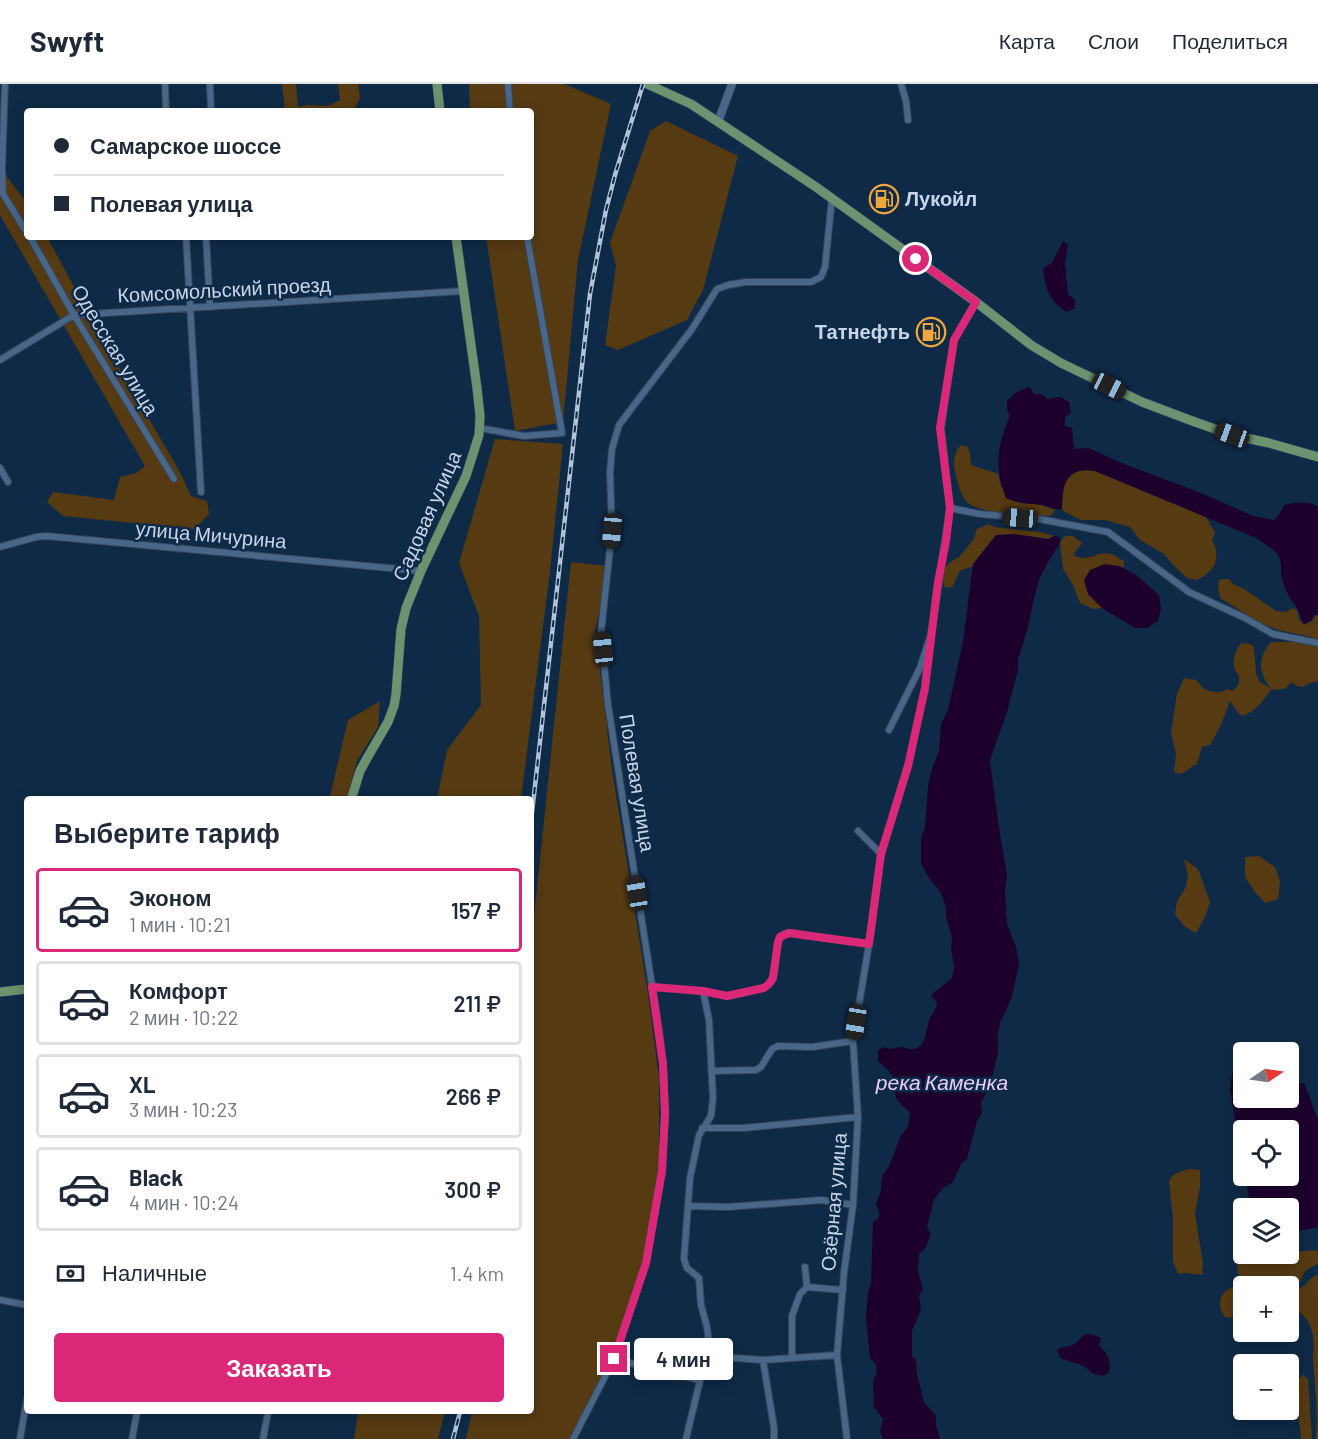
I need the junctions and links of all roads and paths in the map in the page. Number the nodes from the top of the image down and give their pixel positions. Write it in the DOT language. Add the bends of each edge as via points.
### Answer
graph roads {
  1 [pos="5,84"];
  2 [pos="165,84"];
  3 [pos="210,84"];
  4 [pos="437,84"];
  5 [pos="508,84"];
  6 [pos="647,84"];
  7 [pos="732,84"];
  8 [pos="900,84"];
  9 [pos="166,108"];
  10 [pos="211,108"];
  11 [pos="440,108"];
  12 [pos="510,108"];
  13 [pos="908,120"];
  14 [pos="718,122"];
  15 [pos="2,195"];
  16 [pos="832,198"];
  17 [pos="24,228"];
  18 [pos="32,240"];
  19 [pos="186,240"];
  20 [pos="206,240"];
  21 [pos="456,240"];
  22 [pos="528,240"];
  23 [pos="463,291"];
  24 [pos="976,302"];
  25 [pos="210,307"];
  26 [pos="190,309"];
  27 [pos="74,315"];
  28 [pos="0,360"];
  29 [pos="480,428"];
  30 [pos="1318,457"];
  31 [pos="0,468"];
  32 [pos="174,479"];
  33 [pos="8,482"];
  34 [pos="201,492"];
  35 [pos="950,508"];
  36 [pos="0,547"];
  37 [pos="421,571"];
  38 [pos="931,634"];
  39 [pos="1318,643"];
  40 [pos="889,730"];
  41 [pos="352,796"];
  42 [pos="858,831"];
  43 [pos="881,854"];
  44 [pos="869,944"];
  45 [pos="652,987"];
  46 [pos="24,989"];
  47 [pos="703,991"];
  48 [pos="0,992"];
  49 [pos="853,1041"];
  50 [pos="711,1071"];
  51 [pos="858,1116"];
  52 [pos="702,1128"];
  53 [pos="853,1204"];
  54 [pos="688,1206"];
  55 [pos="805,1267"];
  56 [pos="807,1287"];
  57 [pos="843,1290"];
  58 [pos="0,1300"];
  59 [pos="24,1304"];
  60 [pos="837,1355"];
  61 [pos="706,1356"];
  62 [pos="792,1358"];
  63 [pos="614,1359"];
  64 [pos="763,1360"];
  65 [pos="700,1380"];
  66 [pos="25,1414"];
  67 [pos="136,1414"];
  68 [pos="268,1414"];
  69 [pos="21,1439"];
  70 [pos="132,1439"];
  71 [pos="264,1439"];
  72 [pos="573,1439"];
  73 [pos="686,1439"];
  74 [pos="774,1439"];
  75 [pos="847,1439"];
  1 -- 15 [label="street"];
  2 -- 9 [label="street"];
  3 -- 10 [label="street"];
  4 -- 11 [label="main road"];
  5 -- 12 [label="street"];
  6 -- 14 [label="main road" via="691,104"];
  7 -- 14 [label="street"];
  8 -- 13 [label="street"];
  14 -- 16 [label="main road"];
  15 -- 17 [label="street"];
  16 -- 24 [label="main road"];
  16 -- 45 [label="street, Полевая улица" via="821,277 811,282 746,282 717,288 692,329 619,426 612,449 612,531 601,632 608,705"];
  18 -- 27 [label="street, Одесская улица"];
  19 -- 26 [label="street"];
  20 -- 25 [label="street"];
  21 -- 23 [label="main road, Садовая улица"];
  22 -- 29 [label="street" via="562,433 524,436"];
  23 -- 25 [label="street, Комсомольский проезд"];
  23 -- 29 [label="main road, Садовая улица"];
  24 -- 30 [label="main road" via="1031,345 1142,402 1232,435"];
  24 -- 35 [label="street" via="954,340 940,428"];
  25 -- 26 [label="street, Комсомольский проезд"];
  26 -- 27 [label="street, Комсомольский проезд"];
  26 -- 34 [label="street"];
  27 -- 28 [label="street, Комсомольский проезд"];
  27 -- 32 [label="street, Одесская улица"];
  29 -- 37 [label="main road, Садовая улица" via="466,476"];
  31 -- 33 [label="street"];
  35 -- 38 [label="street"];
  35 -- 39 [label="street" via="1108,532 1189,591 1273,634"];
  36 -- 37 [label="street, улица Мичурина" via="46,536"];
  37 -- 41 [label="main road, Садовая улица" via="401,629 394,706 363,765"];
  38 -- 40 [label="street" via="920,668"];
  38 -- 43 [label="street, Озёрная улица" via="925,688 908,766"];
  42 -- 43 [label="street"];
  43 -- 44 [label="street, Озёрная улица"];
  44 -- 47 [label="street" via="784,934 778,942 773,978 764,988 727,996"];
  44 -- 49 [label="street, Озёрная улица"];
  45 -- 47 [label="street"];
  45 -- 63 [label="street, Полевая улица" via="663,1064 662,1171 646,1263"];
  46 -- 48 [label="main road"];
  47 -- 50 [label="street" via="709,1020"];
  49 -- 50 [label="street" via="778,1047 756,1070"];
  49 -- 51 [label="street, Озёрная улица"];
  50 -- 52 [label="street" via="711,1116"];
  51 -- 52 [label="street, Озёрная улица" via="744,1128"];
  51 -- 53 [label="street, Озёрная улица"];
  52 -- 54 [label="street"];
  53 -- 54 [label="street" via="821,1200"];
  53 -- 57 [label="street, Озёрная улица"];
  54 -- 61 [label="street" via="684,1259 700,1282 709,1343"];
  55 -- 56 [label="street, Озёрная улица"];
  56 -- 57 [label="street, Озёрная улица"];
  56 -- 62 [label="street, Озёрная улица" via="800,1294 792,1316"];
  57 -- 60 [label="street, Озёрная улица"];
  58 -- 59 [label="street"];
  60 -- 62 [label="street"];
  60 -- 75 [label="street, Озёрная улица"];
  61 -- 64 [label="street"];
  61 -- 65 [label="street"];
  62 -- 64 [label="street"];
  63 -- 65 [label="street"];
  63 -- 72 [label="street, Полевая улица"];
  64 -- 74 [label="street"];
  65 -- 73 [label="street"];
  66 -- 69 [label="street"];
  67 -- 70 [label="street"];
  68 -- 71 [label="street"];
}
